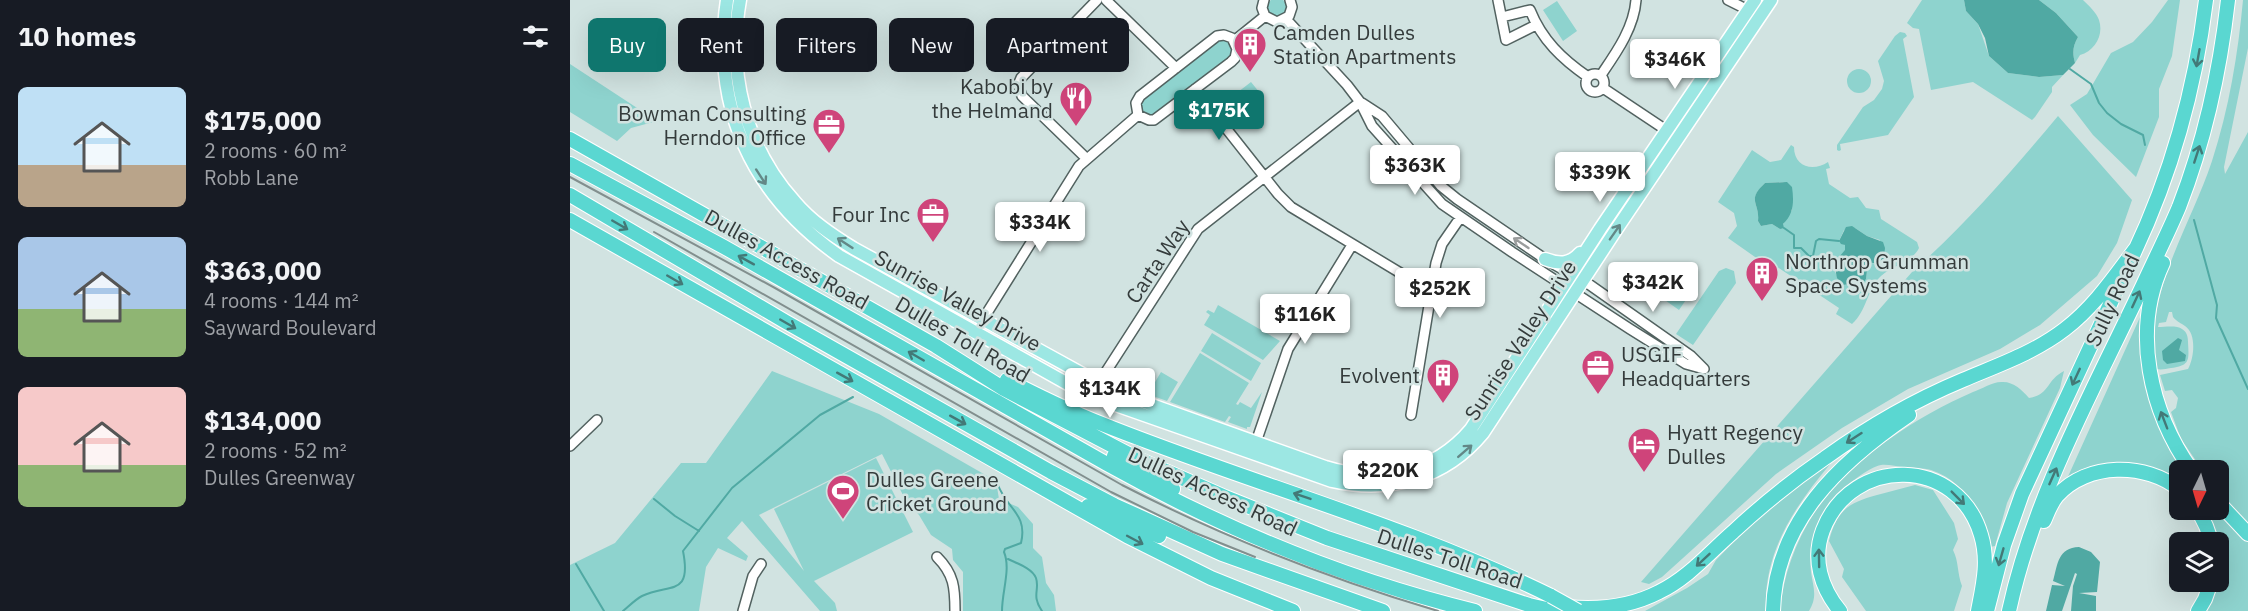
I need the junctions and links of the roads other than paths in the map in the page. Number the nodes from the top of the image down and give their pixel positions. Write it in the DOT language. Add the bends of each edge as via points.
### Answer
graph roads {
  1 [pos="727,0"];
  2 [pos="740,0"];
  3 [pos="1097,0"];
  4 [pos="1107,0"];
  5 [pos="1264,0"];
  6 [pos="1290,0"];
  7 [pos="1498,0"];
  8 [pos="1636,0"];
  9 [pos="1728,0"];
  10 [pos="1771,0"];
  11 [pos="2206,0"];
  12 [pos="2228,0"];
  13 [pos="1751,5"];
  14 [pos="1265,16"];
  15 [pos="1502,17"];
  16 [pos="1286,19"];
  17 [pos="1536,25"];
  18 [pos="1234,40"];
  19 [pos="1176,68"];
  20 [pos="1600,75"];
  21 [pos="1588,77"];
  22 [pos="1603,88"];
  23 [pos="1195,89"];
  24 [pos="1360,102"];
  25 [pos="1138,115"];
  26 [pos="1665,131"];
  27 [pos="570,132"];
  28 [pos="1678,138"];
  29 [pos="570,139"];
  30 [pos="1087,159"];
  31 [pos="570,164"];
  32 [pos="1264,176"];
  33 [pos="643,181"];
  34 [pos="570,195"];
  35 [pos="2178,210"];
  36 [pos="1460,218"];
  37 [pos="570,220"];
  38 [pos="1600,229"];
  39 [pos="1352,245"];
  40 [pos="2136,248"];
  41 [pos="1545,260"];
  42 [pos="1570,274"];
  43 [pos="1582,281"];
  44 [pos="1563,286"];
  45 [pos="1431,288"];
  46 [pos="1574,293"];
  47 [pos="983,320"];
  48 [pos="975,332"];
  49 [pos="936,346"];
  50 [pos="2000,365"];
  51 [pos="1098,383"];
  52 [pos="1004,389"];
  53 [pos="1091,395"];
  54 [pos="1411,415"];
  55 [pos="920,419"];
  56 [pos="597,420"];
  57 [pos="570,446"];
  58 [pos="1255,448"];
  59 [pos="2185,460"];
  60 [pos="2169,484"];
  61 [pos="2229,514"];
  62 [pos="2248,534"];
  63 [pos="1284,548"];
  64 [pos="937,557"];
  65 [pos="761,564"];
  66 [pos="2207,592"];
  67 [pos="1493,593"];
  68 [pos="1334,595"];
  69 [pos="743,611"];
  70 [pos="955,611"];
  71 [pos="1293,611"];
  72 [pos="1383,611"];
  73 [pos="1475,611"];
  74 [pos="1555,611"];
  75 [pos="1578,611"];
  76 [pos="1773,611"];
  77 [pos="1840,611"];
  78 [pos="1978,611"];
  79 [pos="1987,611"];
  80 [pos="2009,611"];
  81 [pos="2014,611"];
  82 [pos="2198,611"];
  1 -- 48 [label="main road, Sunrise Valley Drive, one-way" via="723,51 728,95 739,135 768,188 809,233 832,251"];
  47 -- 2 [label="main road, Sunrise Valley Drive, one-way" via="836,237 796,204 779,183 754,138 739,87 735,50"];
  3 -- 30 [label="street" via="1021,78 1018,86 1023,96"];
  4 -- 19 [label="street"];
  5 -- 14 [label="street"];
  6 -- 16 [label="street" via="1291,11"];
  7 -- 15 [label="street"];
  8 -- 20 [label="street" via="1622,42"];
  9 -- 13 [label="street"];
  10 -- 28 [label="main road, Sunrise Valley Drive"];
  11 -- 40 [label="highway, Sully Road, one-way" via="2194,81 2181,133"];
  35 -- 12 [label="highway, Sully Road, one-way" via="2210,106"];
  13 -- 26 [label="main road, Sunrise Valley Drive"];
  14 -- 16 [label="street" via="1273,21"];
  14 -- 18 [label="street"];
  15 -- 17 [label="street" via="1530,10"];
  15 -- 17 [label="street" via="1506,40"];
  16 -- 24 [label="street"];
  17 -- 21 [label="street" via="1554,49"];
  18 -- 19 [label="street" via="1217,36"];
  18 -- 23 [label="street" via="1238,49 1235,58"];
  19 -- 25 [label="street" via="1138,98"];
  20 -- 21 [label="street"];
  20 -- 22 [label="street"];
  21 -- 22 [label="street" via="1586,86 1590,90"];
  22 -- 26 [label="street"];
  23 -- 25 [label="street" via="1154,120"];
  23 -- 32 [label="street"];
  24 -- 32 [label="street, Carta Way"];
  24 -- 36 [label="street" via="1372,126 1434,197"];
  41 -- 24 [label="street, one-way" via="1448,193 1382,116"];
  25 -- 30 [label="street"];
  26 -- 28 [label="street"];
  26 -- 38 [label="main road, Sunrise Valley Drive"];
  27 -- 33 [label="highway"];
  43 -- 28 [label="main road, Sunrise Valley Drive, one-way"];
  29 -- 33 [label="highway, Dulles Toll Road"];
  30 -- 47 [label="street"];
  63 -- 31 [label="highway, Dulles Access Road, one-way" via="1212,518 1127,475"];
  32 -- 39 [label="street" via="1291,207"];
  32 -- 51 [label="street, Carta Way" via="1198,229"];
  33 -- 49 [label="highway, Dulles Toll Road"];
  34 -- 68 [label="highway, one-way" via="1071,483 1200,545"];
  59 -- 35 [label="highway, one-way" via="2162,417 2148,354 2152,296 2171,247"];
  80 -- 35 [label="highway, Sully Road, one-way" via="2044,497"];
  36 -- 44 [label="street"];
  36 -- 45 [label="street" via="1442,244"];
  37 -- 55 [label="highway, one-way"];
  38 -- 41 [label="main road" via="1573,260"];
  38 -- 42 [label="main road, Sunrise Valley Drive"];
  39 -- 45 [label="street"];
  39 -- 58 [label="street" via="1288,349"];
  40 -- 50 [label="highway" via="2076,320 2042,345"];
  40 -- 79 [label="highway, Sully Road, one-way" via="2022,494 2001,553"];
  41 -- 42 [label="street"];
  42 -- 43 [label="street"];
  42 -- 44 [label="main road, Sunrise Valley Drive"];
  43 -- 46 [label="main road, Sunrise Valley Drive"];
  43 -- 46 [label="street" via="1704,369 1686,364"];
  44 -- 46 [label="street"];
  44 -- 58 [label="main road, Sunrise Valley Drive" via="1471,429 1435,460 1398,473 1375,476 1335,470"];
  45 -- 54 [label="street"];
  58 -- 46 [label="main road, Sunrise Valley Drive, one-way" via="1332,481 1364,486 1403,483 1436,471 1460,456 1483,433"];
  47 -- 48 [label="street"];
  47 -- 51 [label="main road, Sunrise Valley Drive"];
  48 -- 53 [label="main road, Sunrise Valley Drive"];
  49 -- 52 [label="highway, Dulles Toll Road"];
  75 -- 49 [label="highway, one-way, bridge" via="1419,538 1096,422"];
  50 -- 67 [label="highway, one-way" via="1920,400 1847,443 1764,504 1681,579 1651,596 1615,607 1588,609"];
  50 -- 76 [label="highway" via="1912,412 1865,447 1830,480 1788,539 1777,576"];
  51 -- 53 [label="street, Carta Way"];
  51 -- 58 [label="main road, Sunrise Valley Drive"];
  52 -- 63 [label="highway" via="1035,411 1202,506"];
  52 -- 67 [label="highway, Dulles Toll Road" via="1136,458 1217,494 1356,549"];
  53 -- 58 [label="main road, Sunrise Valley Drive"];
  55 -- 68 [label="highway" via="968,439 1063,493 1126,522 1293,586"];
  55 -- 71 [label="highway, one-way" via="1148,547"];
  56 -- 57 [label="street"];
  60 -- 81 [label="highway" via="2125,470 2093,475 2064,489 2047,513"];
  61 -- 62 [label="highway"];
  63 -- 73 [label="highway, Dulles Access Road" via="1373,581"];
  64 -- 70 [label="street" via="953,579"];
  65 -- 69 [label="street" via="753,576"];
  66 -- 82 [label="highway"];
  67 -- 74 [label="highway, Dulles Toll Road"];
  68 -- 72 [label="highway"];
  77 -- 78 [label="highway, one-way" via="1826,591 1820,572 1818,553 1823,530 1834,509 1854,489 1873,479 1896,474 1916,475 1940,484 1958,496 1972,515 1986,563"];
}
